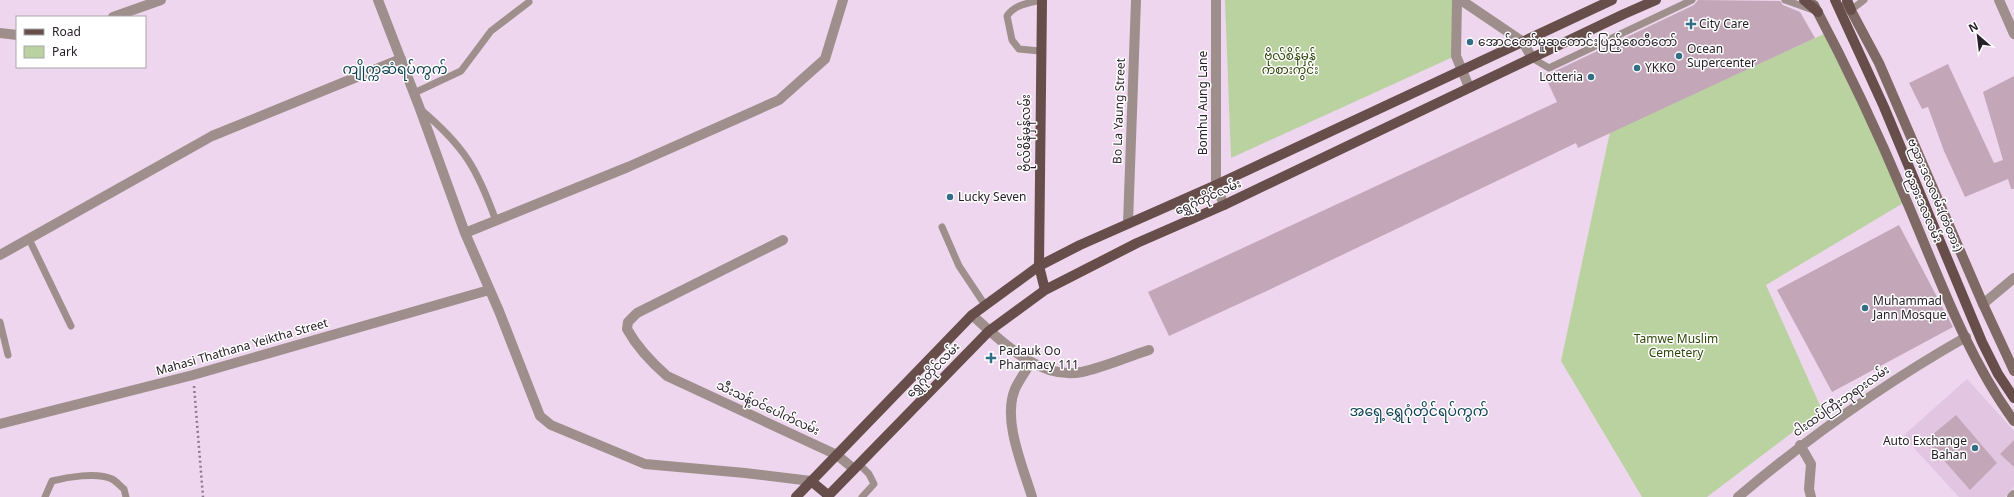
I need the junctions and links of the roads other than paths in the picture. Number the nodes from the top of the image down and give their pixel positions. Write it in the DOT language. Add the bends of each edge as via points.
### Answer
graph roads {
  1 [pos="161,0"];
  2 [pos="843,0"];
  3 [pos="1042,0"];
  4 [pos="1136,0"];
  5 [pos="1216,0"];
  6 [pos="1457,0"];
  7 [pos="1461,0"];
  8 [pos="1612,0"];
  9 [pos="1656,0"];
  10 [pos="1692,0"];
  11 [pos="1785,0"];
  12 [pos="1804,0"];
  13 [pos="1811,0"];
  14 [pos="1835,0"];
  15 [pos="1846,0"];
  16 [pos="1864,0"];
  17 [pos="1999,0"];
  18 [pos="529,2"];
  19 [pos="380,3"];
  20 [pos="1851,10"];
  21 [pos="1818,12"];
  22 [pos="116,16"];
  23 [pos="0,34"];
  24 [pos="2014,34"];
  25 [pos="16,35"];
  26 [pos="1523,42"];
  27 [pos="1040,51"];
  28 [pos="1532,58"];
  29 [pos="401,59"];
  30 [pos="1462,71"];
  31 [pos="1469,87"];
  32 [pos="414,93"];
  33 [pos="420,109"];
  34 [pos="1216,185"];
  35 [pos="1224,204"];
  36 [pos="496,221"];
  37 [pos="1128,224"];
  38 [pos="942,227"];
  39 [pos="465,233"];
  40 [pos="29,239"];
  41 [pos="783,240"];
  42 [pos="0,255"];
  43 [pos="1038,266"];
  44 [pos="2014,278"];
  45 [pos="489,290"];
  46 [pos="1045,290"];
  47 [pos="1983,304"];
  48 [pos="985,305"];
  49 [pos="972,315"];
  50 [pos="0,322"];
  51 [pos="71,326"];
  52 [pos="989,331"];
  53 [pos="1966,337"];
  54 [pos="1149,350"];
  55 [pos="8,355"];
  56 [pos="1031,362"];
  57 [pos="2014,371"];
  58 [pos="2014,398"];
  59 [pos="2014,421"];
  60 [pos="0,424"];
  61 [pos="1800,445"];
  62 [pos="837,455"];
  63 [pos="857,467"];
  64 [pos="811,482"];
  65 [pos="828,496"];
  66 [pos="45,497"];
  67 [pos="126,497"];
  68 [pos="796,497"];
  69 [pos="862,497"];
  70 [pos="1032,497"];
  71 [pos="1738,497"];
  72 [pos="1811,497"];
  1 -- 22 [label="street"];
  2 -- 36 [label="street" via="825,59 779,100 628,167"];
  3 -- 27 [label="main road, ဗိုလ်စိန်မှန်လမ်း"];
  3 -- 27 [label="lane" via="1017,6 1007,16 1012,40 1019,49"];
  4 -- 37 [label="street, Bo La Yaung Street"];
  5 -- 34 [label="street, Bomhu Aung Lane"];
  6 -- 30 [label="street" via="1456,56"];
  7 -- 26 [label="street"];
  8 -- 26 [label="main road, ရွှေဂုံတိုင်လမ်း"];
  9 -- 28 [label="main road, ရွှေဂုံတိုင်လမ်း"];
  10 -- 28 [label="lane" via="1549,68"];
  11 -- 21 [label="lane"];
  12 -- 21 [label="main road"];
  13 -- 21 [label="main road, ဗညားဒလလမ်း"];
  14 -- 58 [label="main road, ဗညားဒလလမ်း(တံတား)" via="1884,107 1982,342"];
  15 -- 20 [label="main road"];
  16 -- 20 [label="lane"];
  17 -- 24 [label="street"];
  18 -- 32 [label="lane" via="491,31 462,71"];
  19 -- 29 [label="street"];
  20 -- 47 [label="main road, ဗညားဒလလမ်း" via="1879,63"];
  21 -- 53 [label="main road, ဗညားဒလလမ်း" via="1880,138"];
  23 -- 25 [label="street"];
  26 -- 28 [label="street"];
  26 -- 30 [label="main road, ရွှေဂုံတိုင်လမ်း"];
  27 -- 43 [label="main road, ဗိုလ်စိန်မှန်လမ်း"];
  28 -- 31 [label="main road, ရွှေဂုံတိုင်လမ်း"];
  29 -- 32 [label="street"];
  29 -- 40 [label="street" via="212,136"];
  30 -- 31 [label="street"];
  30 -- 34 [label="main road, ရွှေဂုံတိုင်လမ်း"];
  31 -- 35 [label="main road, ရွှေဂုံတိုင်လမ်း"];
  32 -- 33 [label="street"];
  33 -- 36 [label="lane" via="442,127 465,153 480,178"];
  33 -- 39 [label="street"];
  34 -- 35 [label="street, Bomhu Aung Lane"];
  34 -- 37 [label="main road, ရွှေဂုံတိုင်လမ်း"];
  35 -- 46 [label="main road, ရွှေဂုံတိုင်လမ်း" via="1137,243"];
  36 -- 39 [label="street"];
  37 -- 43 [label="main road, ရွှေဂုံတိုင်လမ်း"];
  38 -- 48 [label="lane" via="959,266"];
  39 -- 45 [label="street"];
  40 -- 42 [label="street"];
  40 -- 51 [label="lane"];
  41 -- 62 [label="street, သီးသန့်ဝင်ပေါက်လမ်း" via="637,312 628,322 627,328 652,363 667,376"];
  43 -- 46 [label="main road, ဗိုလ်စိန်မှန်လမ်း"];
  43 -- 48 [label="main road, ရွှေဂုံတိုင်လမ်း"];
  44 -- 47 [label="street"];
  45 -- 60 [label="street, Mahasi Thathana Yeiktha Street" via="193,375"];
  45 -- 64 [label="street" via="540,416 551,425 645,464"];
  46 -- 52 [label="main road, ရွှေဂုံတိုင်လမ်း"];
  47 -- 57 [label="main road, ဗညားဒလလမ်း"];
  48 -- 49 [label="main road, ရွှေဂုံတိုင်လမ်း"];
  49 -- 52 [label="street"];
  49 -- 62 [label="main road, ရွှေဂုံတိုင်လမ်း"];
  50 -- 55 [label="lane"];
  52 -- 56 [label="street"];
  52 -- 63 [label="main road, ရွှေဂုံတိုင်လမ်း"];
  53 -- 59 [label="main road, ဗညားဒလလမ်း" via="1994,392"];
  53 -- 61 [label="street, ငါးထပ်ကြီးဘုရားလမ်း" via="1875,392"];
  54 -- 56 [label="street" via="1081,372 1053,372"];
  56 -- 70 [label="street" via="1014,389 1011,410 1015,444"];
  61 -- 71 [label="street, ငါးထပ်ကြီးဘုရားလမ်း"];
  61 -- 72 [label="street" via="1811,464"];
  62 -- 63 [label="street, သီးသန့်ဝင်ပေါက်လမ်း"];
  62 -- 64 [label="main road, ရွှေဂုံတိုင်လမ်း"];
  63 -- 65 [label="main road, ရွှေဂုံတိုင်လမ်း"];
  63 -- 69 [label="lane" via="869,474 874,484"];
  64 -- 65 [label="main road"];
  64 -- 68 [label="main road, ရွှေဂုံတိုင်လမ်း"];
  66 -- 67 [label="lane" via="52,481 75,477 102,477 112,479 124,489"];
}
